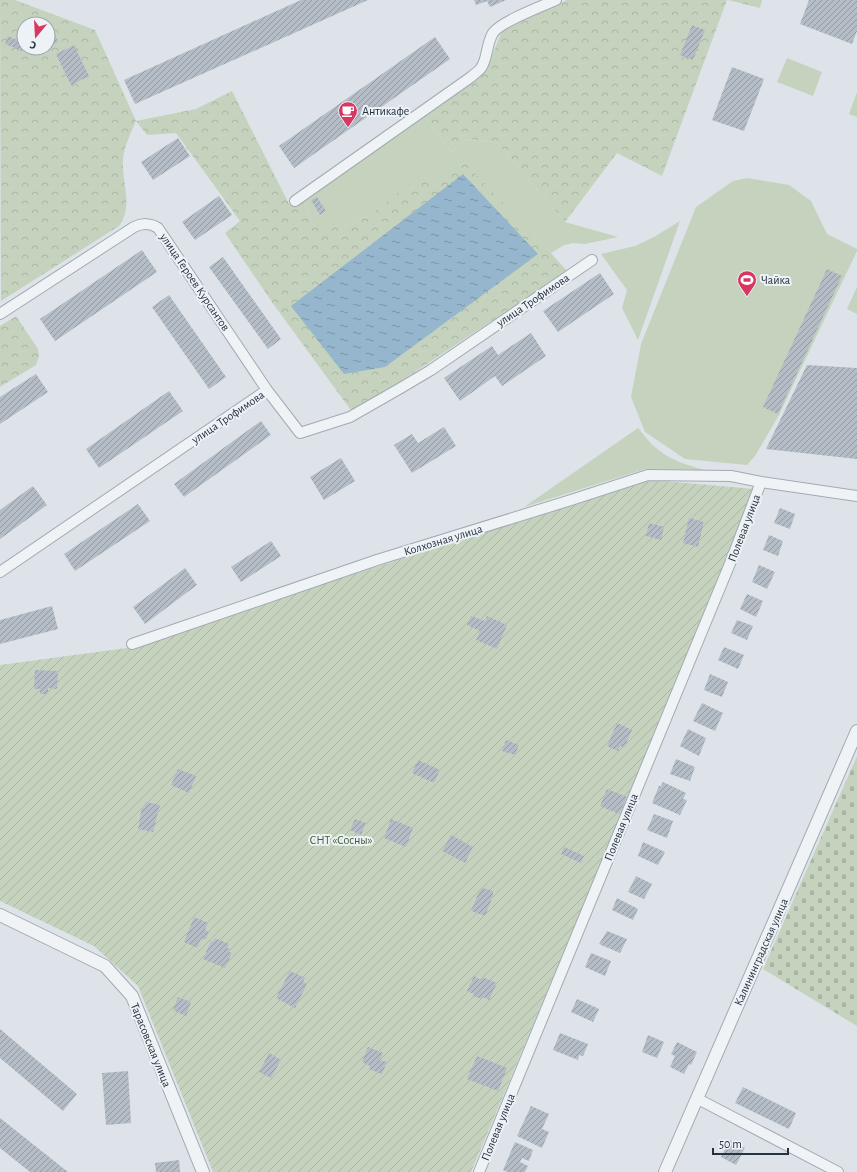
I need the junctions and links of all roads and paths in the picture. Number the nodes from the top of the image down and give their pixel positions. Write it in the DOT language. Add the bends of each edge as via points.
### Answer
graph roads {
  1 [pos="556,0"];
  2 [pos="295,200"];
  3 [pos="592,260"];
  4 [pos="0,314"];
  5 [pos="267,390"];
  6 [pos="761,482"];
  7 [pos="857,496"];
  8 [pos="0,572"];
  9 [pos="132,644"];
  10 [pos="857,731"];
  11 [pos="0,915"];
  12 [pos="698,1099"];
  13 [pos="203,1172"];
  14 [pos="479,1172"];
  15 [pos="665,1172"];
  16 [pos="838,1172"];
  1 -- 2 [label="street" via="493,33 481,69 472,77"];
  3 -- 5 [label="street, улица Трофимова" via="431,370 350,417 300,434"];
  4 -- 5 [label="street, улица Героев Курсантов" via="134,227 150,224 158,228"];
  5 -- 8 [label="street, улица Трофимова"];
  6 -- 7 [label="street, Колхозная улица"];
  6 -- 9 [label="street, Колхозная улица" via="731,476 648,475 377,560"];
  6 -- 14 [label="street, Полевая улица"];
  10 -- 12 [label="street, Калининградская улица"];
  11 -- 13 [label="street, Тарасовская улица" via="105,966 132,996"];
  12 -- 15 [label="street, Калининградская улица"];
  12 -- 16 [label="street"];
}
